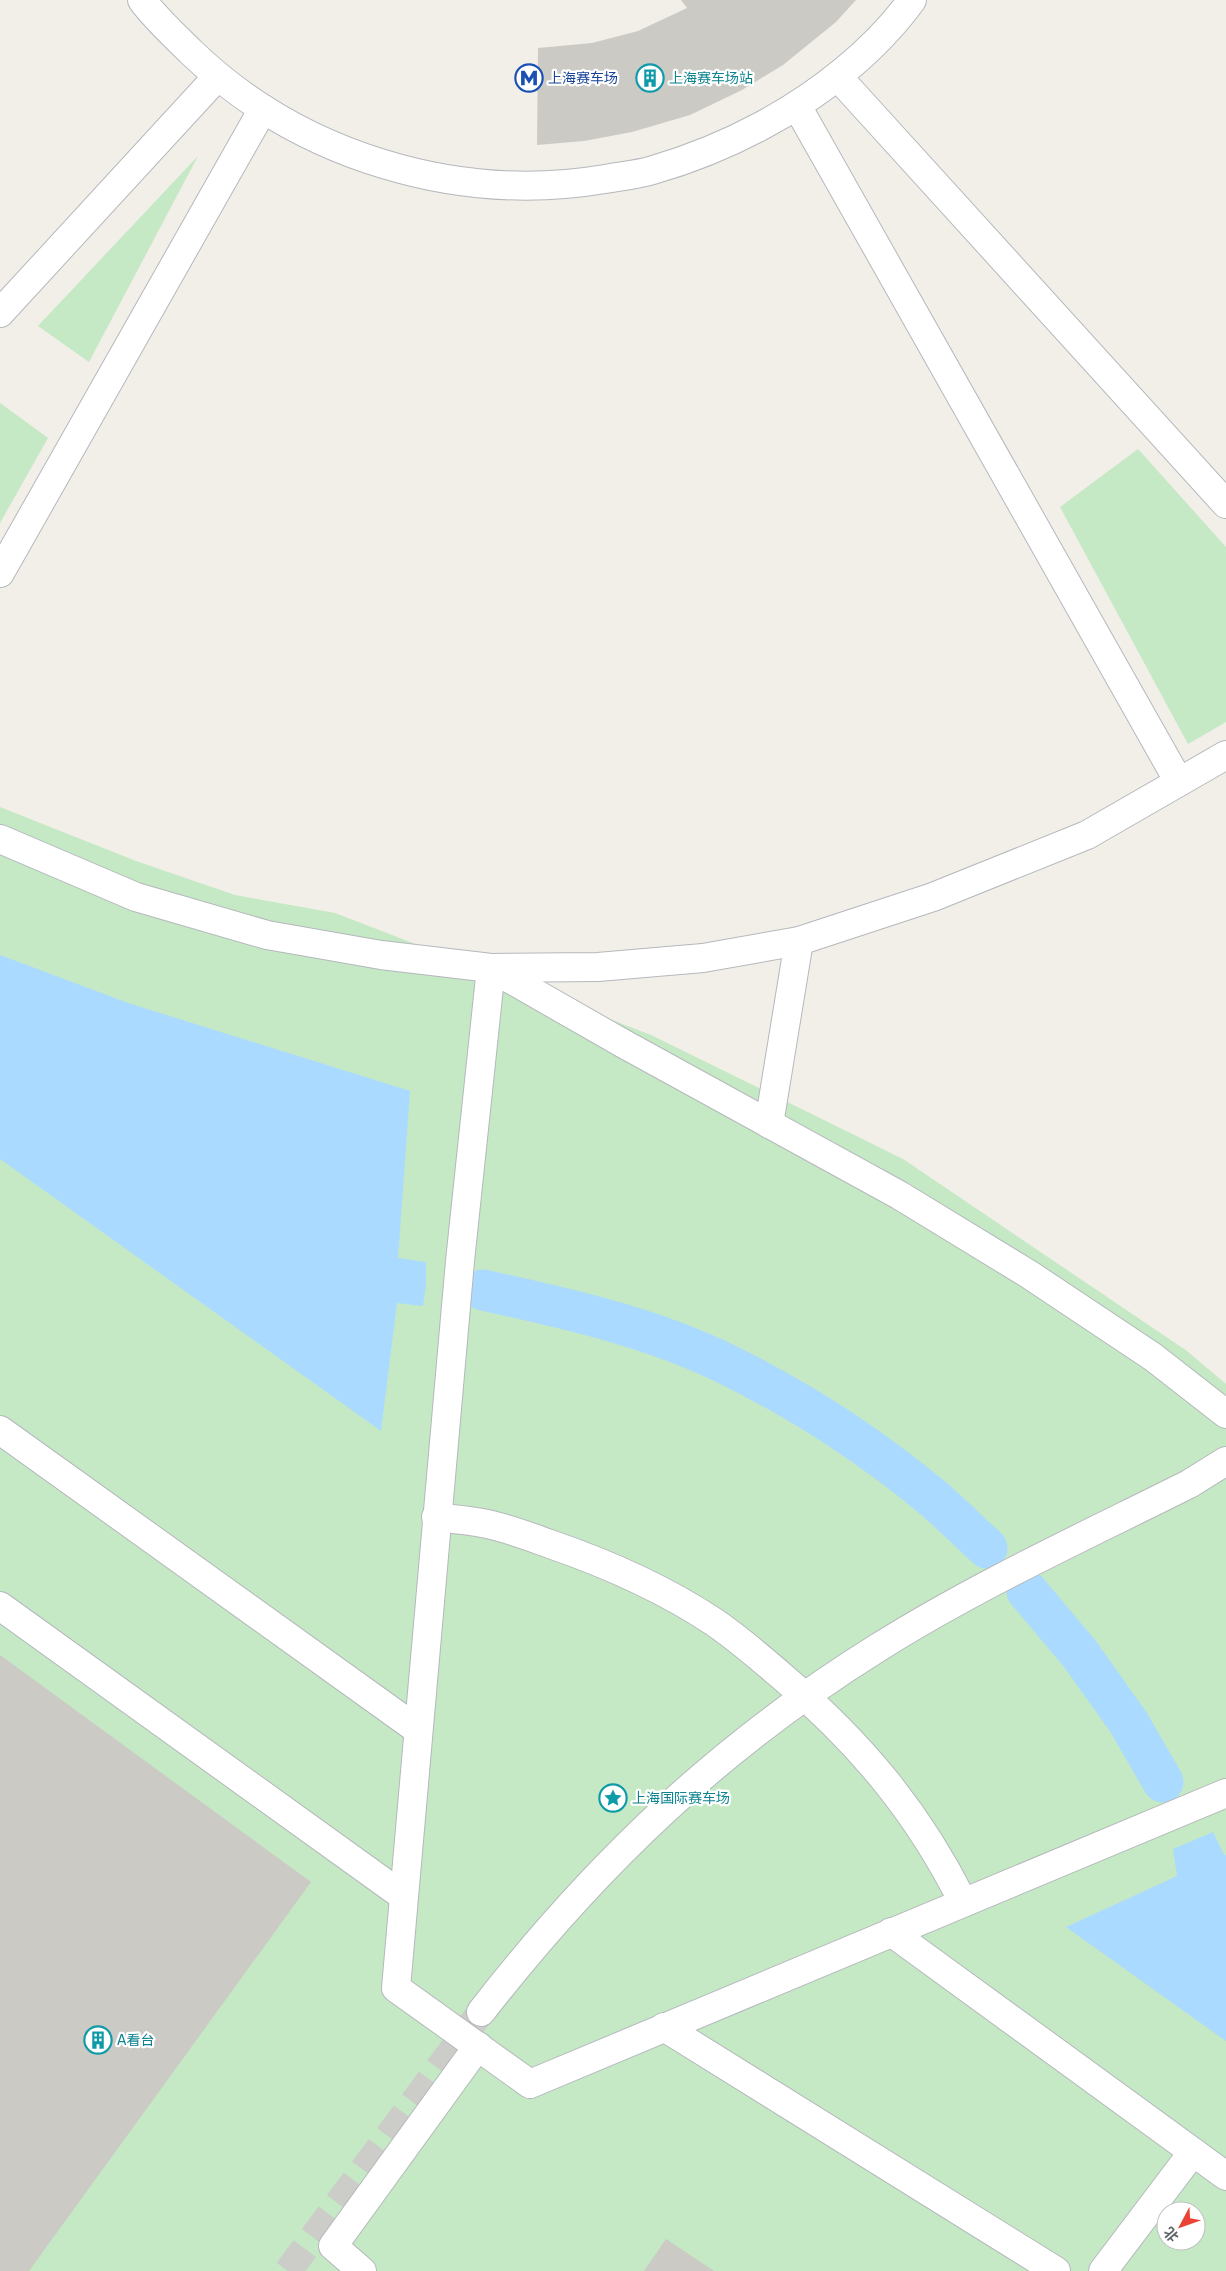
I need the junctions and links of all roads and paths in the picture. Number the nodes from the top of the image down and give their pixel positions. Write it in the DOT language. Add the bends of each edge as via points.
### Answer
graph roads {
  1 [pos="142,0"];
  2 [pos="912,0"];
  3 [pos="217,76"];
  4 [pos="838,77"];
  5 [pos="798,106"];
  6 [pos="263,109"];
  7 [pos="0,313"];
  8 [pos="1226,504"];
  9 [pos="0,573"];
  10 [pos="1226,755"];
  11 [pos="1179,782"];
  12 [pos="0,839"];
  13 [pos="798,941"];
  14 [pos="491,968"];
  15 [pos="769,1124"];
  16 [pos="1226,1414"];
  17 [pos="0,1430"];
  18 [pos="1226,1461"];
  19 [pos="436,1517"];
  20 [pos="0,1606"];
  21 [pos="805,1696"];
  22 [pos="418,1730"];
  23 [pos="1226,1793"];
  24 [pos="403,1896"];
  25 [pos="963,1902"];
  26 [pos="891,1932"];
  27 [pos="481,2012"];
  28 [pos="664,2027"];
  29 [pos="478,2046"];
  30 [pos="1193,2152"];
  31 [pos="1226,2176"];
  32 [pos="362,2271"];
  33 [pos="1056,2271"];
  34 [pos="1104,2271"];
  1 -- 3 [label="street" via="153,16"];
  2 -- 4 [label="street" via="900,17"];
  3 -- 6 [label="street"];
  3 -- 7 [label="street"];
  4 -- 5 [label="street"];
  4 -- 8 [label="street"];
  5 -- 6 [label="street" via="727,144 651,171 571,184 491,185 411,172 334,147"];
  5 -- 11 [label="street"];
  6 -- 9 [label="street"];
  10 -- 11 [label="street"];
  11 -- 13 [label="street" via="1087,834 933,897"];
  12 -- 14 [label="street" via="136,897 267,935 381,955"];
  13 -- 14 [label="street" via="703,958 618,965"];
  13 -- 15 [label="street"];
  14 -- 15 [label="street"];
  14 -- 19 [label="street"];
  15 -- 16 [label="street" via="899,1195 1030,1275 1153,1357"];
  17 -- 22 [label="street"];
  18 -- 21 [label="street" via="1189,1484 932,1615"];
  19 -- 21 [label="street" via="482,1523 526,1535 626,1572 716,1623"];
  19 -- 22 [label="street"];
  20 -- 24 [label="street"];
  21 -- 25 [label="street" via="881,1772 917,1822"];
  21 -- 27 [label="street" via="691,1785 628,1842 531,1947"];
  22 -- 24 [label="street"];
  23 -- 25 [label="street"];
  24 -- 29 [label="street" via="396,1988"];
  25 -- 26 [label="street"];
  26 -- 28 [label="street"];
  26 -- 30 [label="street"];
  28 -- 29 [label="street" via="530,2084"];
  28 -- 33 [label="street"];
  29 -- 32 [label="street" via="333,2246"];
  30 -- 31 [label="street"];
  30 -- 34 [label="street"];
}
